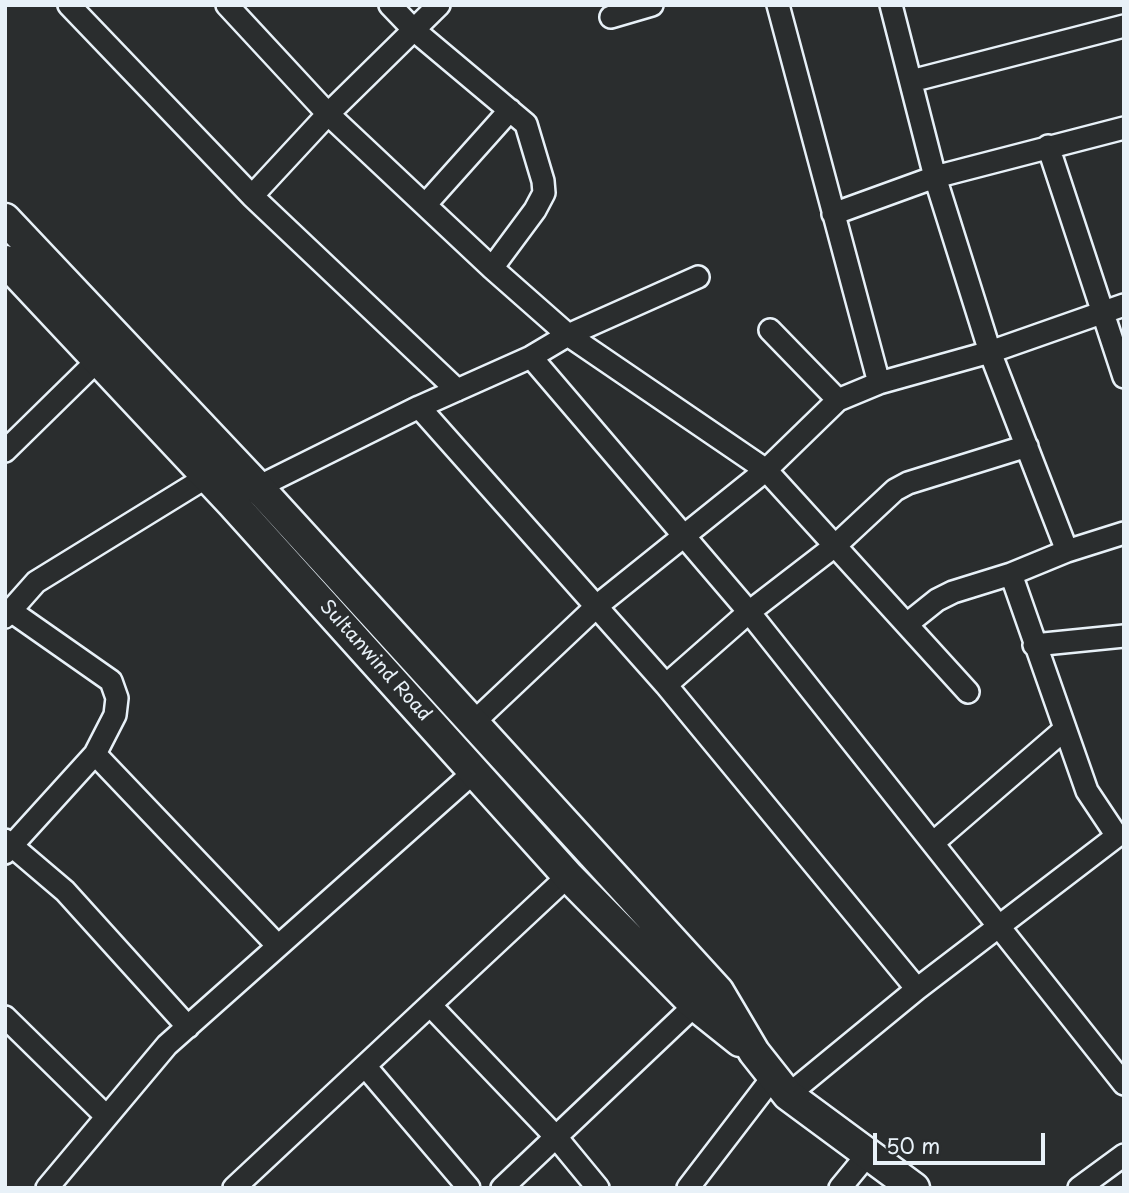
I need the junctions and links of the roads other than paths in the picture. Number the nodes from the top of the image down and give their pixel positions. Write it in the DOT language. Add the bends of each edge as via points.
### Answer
graph roads {
  1 [pos="69,5"];
  2 [pos="227,5"];
  3 [pos="390,5"];
  4 [pos="439,5"];
  5 [pos="652,5"];
  6 [pos="778,5"];
  7 [pos="891,5"];
  8 [pos="611,17"];
  9 [pos="1124,26"];
  10 [pos="414,30"];
  11 [pos="911,81"];
  12 [pos="510,110"];
  13 [pos="328,114"];
  14 [pos="1124,128"];
  15 [pos="1048,146"];
  16 [pos="934,177"];
  17 [pos="252,196"];
  18 [pos="425,205"];
  19 [pos="833,214"];
  20 [pos="5,219"];
  21 [pos="5,261"];
  22 [pos="492,268"];
  23 [pos="698,277"];
  24 [pos="1124,305"];
  25 [pos="1103,312"];
  26 [pos="770,330"];
  27 [pos="568,335"];
  28 [pos="108,349"];
  29 [pos="990,352"];
  30 [pos="531,356"];
  31 [pos="1124,376"];
  32 [pos="879,383"];
  33 [pos="457,390"];
  34 [pos="838,400"];
  35 [pos="419,407"];
  36 [pos="1027,446"];
  37 [pos="5,451"];
  38 [pos="220,469"];
  39 [pos="766,470"];
  40 [pos="244,495"];
  41 [pos="1124,533"];
  42 [pos="683,537"];
  43 [pos="836,545"];
  44 [pos="1068,551"];
  45 [pos="1011,574"];
  46 [pos="598,605"];
  47 [pos="748,612"];
  48 [pos="8,614"];
  49 [pos="907,624"];
  50 [pos="1124,636"];
  51 [pos="1034,645"];
  52 [pos="666,685"];
  53 [pos="968,692"];
  54 [pos="473,723"];
  55 [pos="1065,729"];
  56 [pos="94,754"];
  57 [pos="474,772"];
  58 [pos="1120,841"];
  59 [pos="933,844"];
  60 [pos="8,847"];
  61 [pos="568,876"];
  62 [pos="999,927"];
  63 [pos="278,946"];
  64 [pos="917,989"];
  65 [pos="430,1005"];
  66 [pos="695,1006"];
  67 [pos="188,1027"];
  68 [pos="10,1031"];
  69 [pos="754,1052"];
  70 [pos="365,1066"];
  71 [pos="1124,1084"];
  72 [pos="781,1086"];
  73 [pos="106,1116"];
  74 [pos="556,1137"];
  75 [pos="868,1154"];
  76 [pos="1124,1155"];
  77 [pos="47,1188"];
  78 [pos="234,1188"];
  79 [pos="469,1188"];
  80 [pos="502,1188"];
  81 [pos="598,1188"];
  82 [pos="688,1188"];
  83 [pos="840,1188"];
  84 [pos="914,1188"];
  85 [pos="1079,1188"];
  1 -- 17 [label="street"];
  2 -- 13 [label="street"];
  3 -- 10 [label="street"];
  4 -- 10 [label="street"];
  5 -- 8 [label="street"];
  6 -- 19 [label="street"];
  7 -- 11 [label="street"];
  9 -- 11 [label="street"];
  10 -- 12 [label="street"];
  10 -- 13 [label="street"];
  11 -- 16 [label="street"];
  12 -- 18 [label="street"];
  12 -- 22 [label="street" via="526,124 544,193"];
  13 -- 17 [label="street"];
  13 -- 18 [label="street"];
  14 -- 15 [label="street"];
  15 -- 16 [label="street"];
  15 -- 25 [label="street"];
  16 -- 19 [label="street"];
  16 -- 29 [label="street"];
  17 -- 33 [label="street"];
  18 -- 22 [label="street"];
  19 -- 32 [label="street"];
  20 -- 28 [label="main road"];
  21 -- 28 [label="main road, Sultanwind Road"];
  22 -- 27 [label="street"];
  23 -- 27 [label="street"];
  24 -- 25 [label="street"];
  25 -- 29 [label="street"];
  25 -- 31 [label="street"];
  26 -- 34 [label="street"];
  27 -- 30 [label="street"];
  27 -- 39 [label="street"];
  28 -- 37 [label="street"];
  28 -- 38 [label="main road, Sultanwind Road"];
  29 -- 32 [label="street"];
  29 -- 36 [label="street"];
  30 -- 33 [label="street"];
  30 -- 42 [label="street"];
  32 -- 34 [label="street"];
  33 -- 35 [label="street"];
  34 -- 39 [label="street"];
  35 -- 40 [label="street"];
  35 -- 46 [label="street"];
  36 -- 43 [label="street" via="908,483"];
  36 -- 44 [label="street"];
  38 -- 40 [label="main road, Sultanwind Road"];
  38 -- 48 [label="street" via="36,582"];
  39 -- 42 [label="street"];
  39 -- 43 [label="street"];
  40 -- 54 [label="main road"];
  40 -- 57 [label="main road, Sultanwind Road"];
  41 -- 44 [label="street"];
  42 -- 46 [label="street"];
  42 -- 47 [label="street"];
  43 -- 47 [label="street"];
  43 -- 49 [label="street"];
  44 -- 45 [label="street"];
  45 -- 49 [label="street" via="953,592"];
  45 -- 51 [label="street"];
  46 -- 52 [label="street"];
  46 -- 54 [label="street"];
  47 -- 52 [label="street"];
  47 -- 59 [label="street"];
  48 -- 56 [label="street" via="111,681 117,698 115,715"];
  49 -- 53 [label="street"];
  50 -- 51 [label="street"];
  51 -- 55 [label="street"];
  52 -- 64 [label="street"];
  54 -- 69 [label="main road" via="718,991"];
  55 -- 58 [label="street" via="1087,791"];
  55 -- 59 [label="street"];
  56 -- 60 [label="street"];
  56 -- 63 [label="street"];
  57 -- 61 [label="main road, Sultanwind Road"];
  57 -- 63 [label="street"];
  58 -- 62 [label="street"];
  59 -- 62 [label="street"];
  60 -- 67 [label="street" via="65,891"];
  61 -- 65 [label="street"];
  61 -- 66 [label="main road, Sultanwind Road"];
  62 -- 64 [label="street"];
  62 -- 71 [label="street"];
  63 -- 67 [label="street"];
  64 -- 72 [label="street"];
  65 -- 70 [label="street"];
  65 -- 74 [label="street"];
  66 -- 69 [label="main road, Sultanwind Road"];
  66 -- 74 [label="street"];
  67 -- 73 [label="street"];
  68 -- 73 [label="street"];
  69 -- 72 [label="main road"];
  70 -- 78 [label="street"];
  70 -- 79 [label="street"];
  72 -- 75 [label="main road"];
  72 -- 82 [label="street"];
  73 -- 77 [label="street"];
  74 -- 80 [label="street"];
  74 -- 81 [label="street"];
  75 -- 83 [label="street"];
  75 -- 84 [label="main road"];
  76 -- 85 [label="street"];
}
